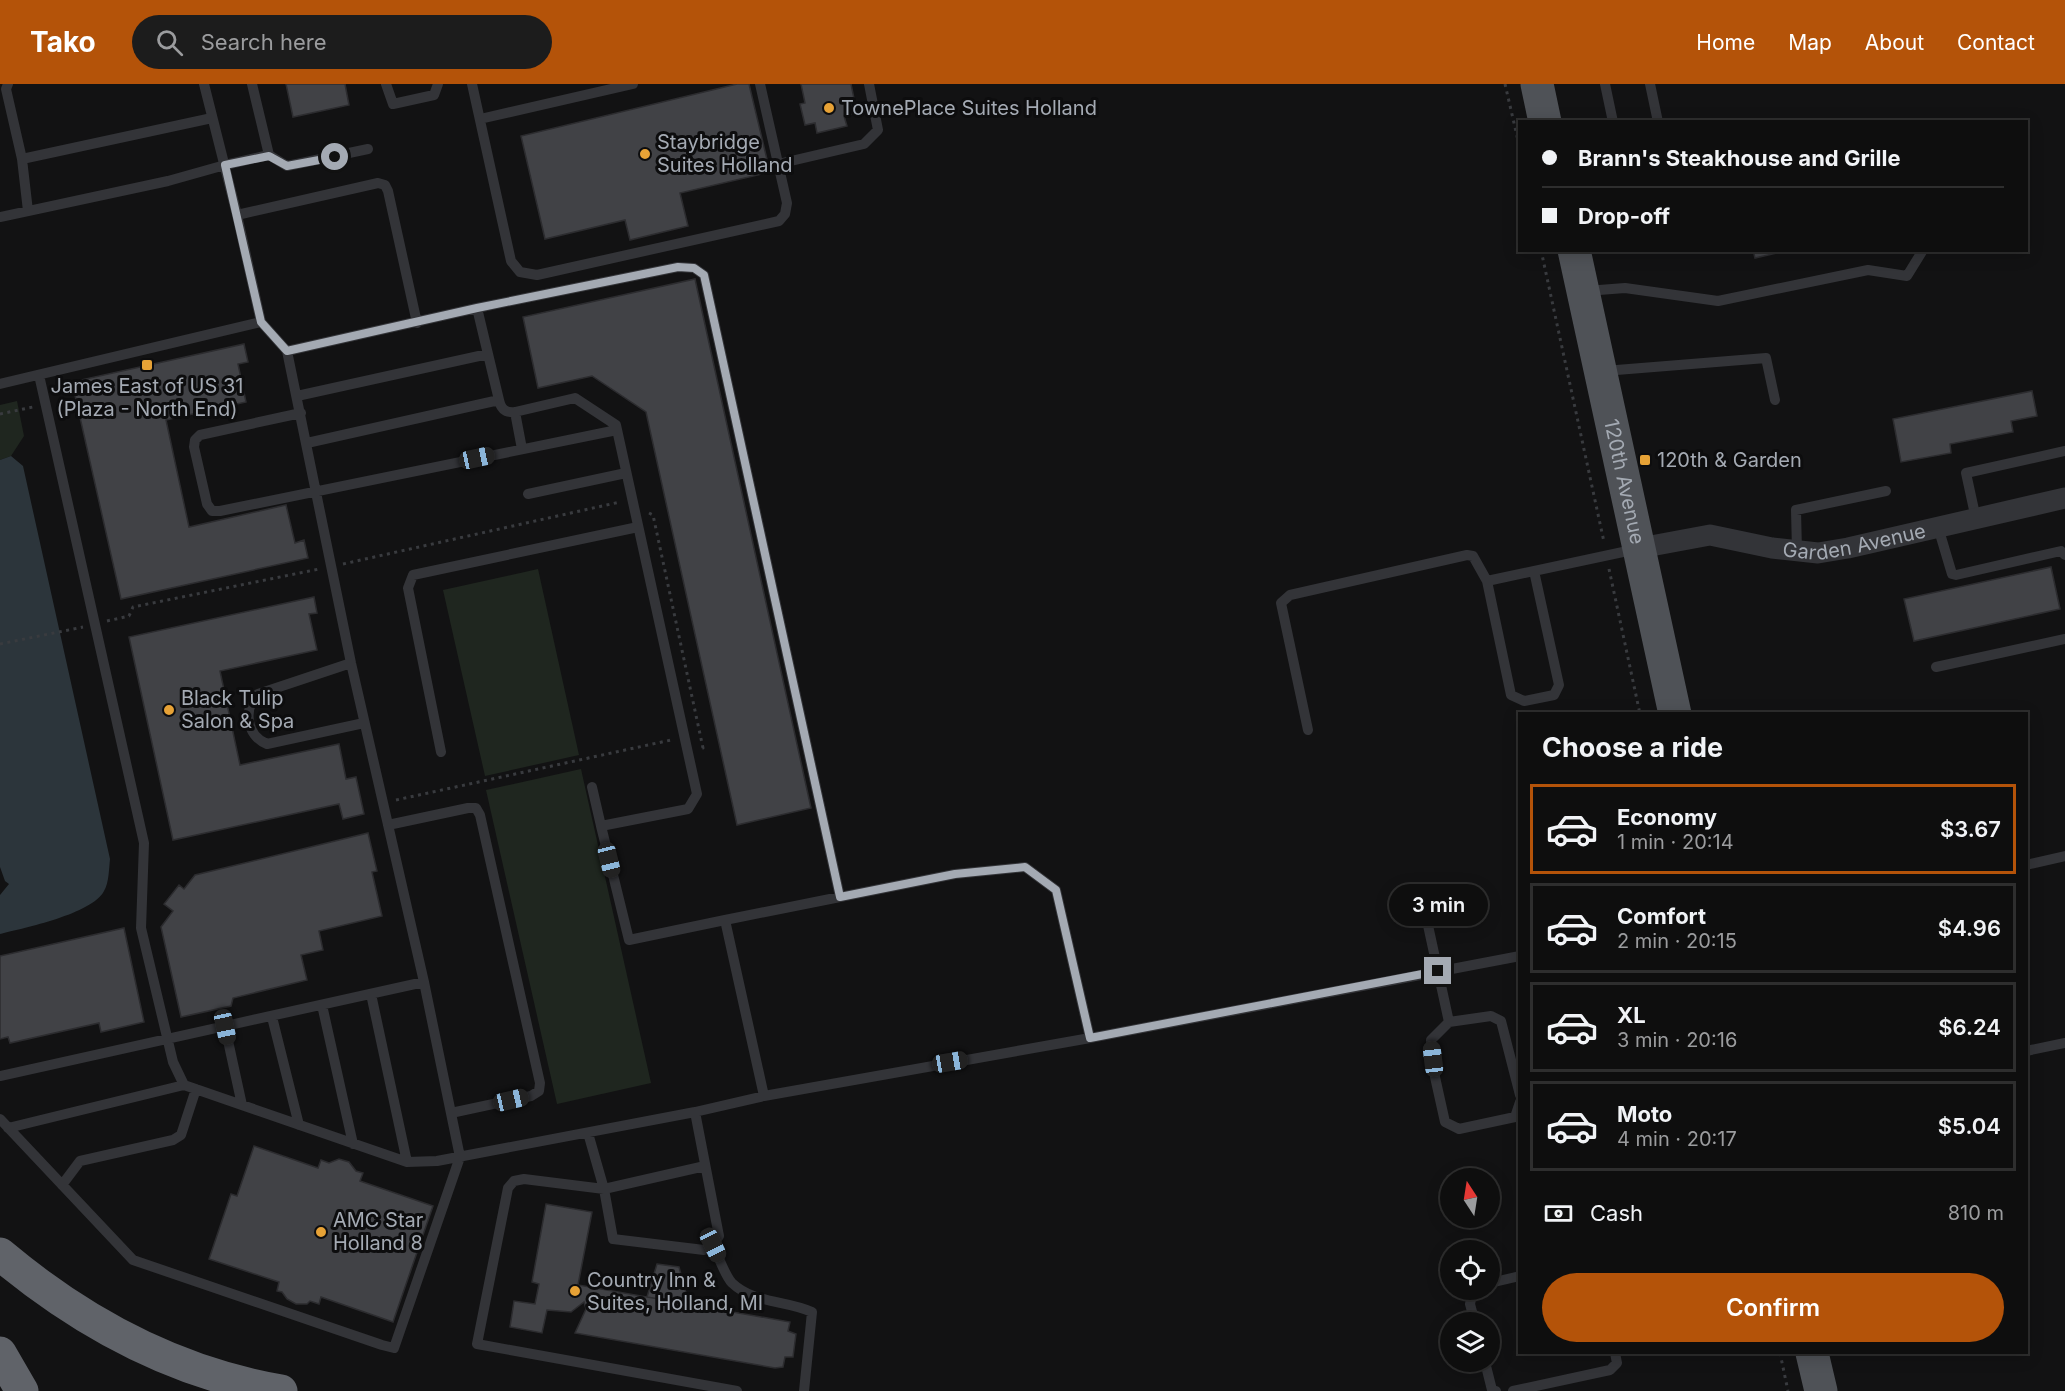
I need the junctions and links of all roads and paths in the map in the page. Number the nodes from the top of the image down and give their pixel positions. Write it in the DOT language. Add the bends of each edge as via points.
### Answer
graph roads {
  1 [pos="8,84"];
  2 [pos="204,84"];
  3 [pos="252,84"];
  4 [pos="386,84"];
  5 [pos="438,84"];
  6 [pos="472,84"];
  7 [pos="633,84"];
  8 [pos="760,84"];
  9 [pos="868,84"];
  10 [pos="1505,84"];
  11 [pos="1537,84"];
  12 [pos="1605,84"];
  13 [pos="1650,84"];
  14 [pos="600,88"];
  15 [pos="212,118"];
  16 [pos="480,119"];
  17 [pos="1545,120"];
  18 [pos="1613,120"];
  19 [pos="1658,120"];
  20 [pos="1518,140"];
  21 [pos="368,149"];
  22 [pos="269,156"];
  23 [pos="22,159"];
  24 [pos="778,164"];
  25 [pos="225,165"];
  26 [pos="28,212"];
  27 [pos="237,215"];
  28 [pos="0,217"];
  29 [pos="1541,252"];
  30 [pos="1574,252"];
  31 [pos="1922,252"];
  32 [pos="1583,291"];
  33 [pos="477,308"];
  34 [pos="261,322"];
  35 [pos="417,322"];
  36 [pos="287,351"];
  37 [pos="488,354"];
  38 [pos="1601,372"];
  39 [pos="39,375"];
  40 [pos="0,384"];
  41 [pos="297,396"];
  42 [pos="499,400"];
  43 [pos="1775,400"];
  44 [pos="35,406"];
  45 [pos="515,412"];
  46 [pos="301,413"];
  47 [pos="0,414"];
  48 [pos="617,430"];
  49 [pos="307,443"];
  50 [pos="522,449"];
  51 [pos="2065,452"];
  52 [pos="626,474"];
  53 [pos="317,490"];
  54 [pos="1886,491"];
  55 [pos="528,494"];
  56 [pos="2065,498"];
  57 [pos="634,508"];
  58 [pos="1977,519"];
  59 [pos="638,527"];
  60 [pos="1938,528"];
  61 [pos="1640,548"];
  62 [pos="1797,551"];
  63 [pos="1606,555"];
  64 [pos="2065,555"];
  65 [pos="332,566"];
  66 [pos="1534,571"];
  67 [pos="1487,581"];
  68 [pos="94,624"];
  69 [pos="2065,639"];
  70 [pos="0,644"];
  71 [pos="351,663"];
  72 [pos="1936,667"];
  73 [pos="1640,712"];
  74 [pos="1675,712"];
  75 [pos="364,723"];
  76 [pos="1308,730"];
  77 [pos="686,743"];
  78 [pos="441,752"];
  79 [pos="592,787"];
  80 [pos="383,803"];
  81 [pos="388,825"];
  82 [pos="601,826"];
  83 [pos="2065,856"];
  84 [pos="2028,865"];
  85 [pos="840,897"];
  86 [pos="1424,907"];
  87 [pos="725,920"];
  88 [pos="1518,956"];
  89 [pos="1438,971"];
  90 [pos="424,982"];
  91 [pos="371,994"];
  92 [pos="322,1005"];
  93 [pos="272,1017"];
  94 [pos="1449,1022"];
  95 [pos="225,1027"];
  96 [pos="1090,1038"];
  97 [pos="168,1040"];
  98 [pos="2065,1043"];
  99 [pos="2028,1051"];
  100 [pos="0,1076"];
  101 [pos="184,1086"];
  102 [pos="1518,1087"];
  103 [pos="196,1089"];
  104 [pos="764,1096"];
  105 [pos="242,1105"];
  106 [pos="1518,1108"];
  107 [pos="695,1112"];
  108 [pos="451,1113"];
  109 [pos="0,1119"];
  110 [pos="299,1125"];
  111 [pos="8,1128"];
  112 [pos="588,1133"];
  113 [pos="354,1144"];
  114 [pos="460,1157"];
  115 [pos="407,1162"];
  116 [pos="705,1166"];
  117 [pos="62,1185"];
  118 [pos="604,1189"];
  119 [pos="713,1245"];
  120 [pos="0,1254"];
  121 [pos="1518,1276"];
  122 [pos="1500,1281"];
  123 [pos="0,1353"];
  124 [pos="1615,1354"];
  125 [pos="1780,1354"];
  126 [pos="1812,1354"];
  127 [pos="1488,1372"];
  128 [pos="22,1391"];
  129 [pos="281,1391"];
  130 [pos="737,1391"];
  131 [pos="804,1391"];
  132 [pos="1496,1391"];
  133 [pos="1513,1391"];
  134 [pos="1788,1391"];
  135 [pos="1821,1391"];
  1 -- 23 [label="lane"];
  2 -- 15 [label="lane"];
  3 -- 22 [label="lane"];
  4 -- 5 [label="lane" via="393,104 434,95"];
  6 -- 16 [label="lane"];
  7 -- 14 [label="lane"];
  8 -- 24 [label="lane"];
  9 -- 24 [label="lane" via="878,130 872,137 864,144"];
  10 -- 20 [label="path"];
  11 -- 17 [label="main road"];
  12 -- 18 [label="lane"];
  13 -- 19 [label="lane"];
  14 -- 16 [label="lane"];
  15 -- 23 [label="lane"];
  15 -- 25 [label="lane"];
  16 -- 24 [label="lane" via="511,261 520,272 537,275 779,221 787,203"];
  21 -- 22 [label="lane" via="287,166"];
  22 -- 25 [label="lane"];
  23 -- 26 [label="lane"];
  25 -- 26 [label="lane"];
  25 -- 27 [label="lane"];
  26 -- 28 [label="lane"];
  27 -- 34 [label="lane"];
  27 -- 35 [label="lane" via="378,183 385,185"];
  29 -- 63 [label="path"];
  30 -- 32 [label="main road, 120th Avenue"];
  31 -- 32 [label="lane" via="1907,276 1868,270 1718,301 1624,288"];
  32 -- 38 [label="main road, 120th Avenue"];
  33 -- 35 [label="lane"];
  33 -- 37 [label="lane"];
  33 -- 85 [label="lane" via="678,267 694,268 704,275"];
  34 -- 36 [label="lane"];
  34 -- 39 [label="lane"];
  35 -- 36 [label="lane"];
  36 -- 41 [label="lane"];
  37 -- 41 [label="lane"];
  37 -- 42 [label="lane"];
  38 -- 43 [label="lane" via="1766,358"];
  38 -- 61 [label="main road, 120th Avenue"];
  39 -- 40 [label="lane"];
  39 -- 68 [label="lane"];
  41 -- 46 [label="lane"];
  42 -- 45 [label="lane" via="504,411"];
  42 -- 49 [label="lane"];
  44 -- 47 [label="path"];
  45 -- 48 [label="lane" via="575,398 616,425"];
  45 -- 50 [label="lane"];
  46 -- 49 [label="lane"];
  46 -- 53 [label="lane" via="200,435 194,447 212,511"];
  48 -- 50 [label="lane"];
  48 -- 52 [label="lane"];
  49 -- 53 [label="lane"];
  50 -- 53 [label="lane"];
  51 -- 58 [label="lane" via="1966,473"];
  52 -- 55 [label="lane"];
  52 -- 57 [label="lane"];
  53 -- 65 [label="lane"];
  54 -- 62 [label="lane" via="1796,510"];
  56 -- 58 [label="street, Garden Avenue"];
  57 -- 59 [label="lane"];
  57 -- 65 [label="path" via="620,502"];
  57 -- 77 [label="path" via="653,515 703,748"];
  58 -- 60 [label="street, Garden Avenue"];
  59 -- 77 [label="lane"];
  59 -- 78 [label="lane" via="413,575 408,588"];
  60 -- 62 [label="street, Garden Avenue" via="1818,553"];
  60 -- 64 [label="lane" via="1952,574 1956,575 2061,551"];
  61 -- 62 [label="street, Garden Avenue" via="1710,535"];
  61 -- 63 [label="lane"];
  61 -- 74 [label="main road, 120th Avenue"];
  63 -- 66 [label="lane"];
  63 -- 73 [label="path"];
  65 -- 68 [label="path" via="134,607 129,616"];
  65 -- 71 [label="lane"];
  66 -- 67 [label="lane"];
  66 -- 67 [label="lane" via="1559,685 1554,695 1524,701 1511,695"];
  67 -- 76 [label="lane" via="1473,556 1467,555 1290,595 1281,603"];
  68 -- 70 [label="path"];
  68 -- 97 [label="lane" via="144,843 141,928"];
  69 -- 72 [label="lane"];
  71 -- 75 [label="lane"];
  71 -- 75 [label="lane" via="258,694 251,700 248,718 260,741 267,744"];
  75 -- 80 [label="lane"];
  77 -- 80 [label="path" via="671,740"];
  77 -- 82 [label="lane" via="697,794 688,809"];
  79 -- 82 [label="lane"];
  80 -- 81 [label="lane"];
  81 -- 90 [label="lane"];
  81 -- 108 [label="lane" via="476,808 538,1073 539,1091 531,1096"];
  82 -- 87 [label="lane" via="629,940"];
  83 -- 84 [label="lane"];
  85 -- 87 [label="lane"];
  85 -- 96 [label="lane" via="955,874 1025,867 1056,890"];
  86 -- 89 [label="lane"];
  87 -- 104 [label="lane"];
  88 -- 89 [label="lane"];
  89 -- 94 [label="lane"];
  89 -- 96 [label="lane"];
  90 -- 91 [label="lane"];
  90 -- 108 [label="lane"];
  91 -- 92 [label="lane"];
  91 -- 115 [label="lane"];
  92 -- 93 [label="lane"];
  92 -- 113 [label="lane"];
  93 -- 95 [label="lane"];
  93 -- 110 [label="lane"];
  94 -- 102 [label="lane" via="1491,1016 1501,1021"];
  94 -- 106 [label="lane" via="1431,1040 1445,1122 1459,1130 1515,1117"];
  95 -- 97 [label="lane"];
  95 -- 105 [label="lane"];
  96 -- 104 [label="lane"];
  97 -- 100 [label="lane"];
  97 -- 101 [label="lane"];
  98 -- 99 [label="lane"];
  101 -- 103 [label="lane"];
  101 -- 111 [label="lane"];
  103 -- 105 [label="lane"];
  103 -- 117 [label="lane" via="181,1135 80,1161"];
  104 -- 107 [label="lane"];
  105 -- 110 [label="lane"];
  107 -- 112 [label="lane"];
  107 -- 116 [label="lane"];
  108 -- 114 [label="lane"];
  109 -- 111 [label="lane"];
  110 -- 113 [label="lane"];
  111 -- 117 [label="lane"];
  112 -- 114 [label="lane"];
  112 -- 118 [label="lane"];
  113 -- 115 [label="lane"];
  114 -- 115 [label="lane"];
  114 -- 117 [label="lane" via="394,1348 133,1260"];
  116 -- 118 [label="lane"];
  116 -- 119 [label="lane" via="719,1236"];
  118 -- 119 [label="lane" via="613,1239 704,1250"];
  118 -- 130 [label="lane" via="524,1179 514,1181 508,1188 477,1344"];
  119 -- 131 [label="lane" via="732,1283 757,1298 812,1312"];
  120 -- 129 [label="highway" via="77,1312 144,1348 221,1377"];
  121 -- 122 [label="lane"];
  123 -- 128 [label="highway"];
  124 -- 133 [label="lane" via="1617,1363 1610,1370"];
  125 -- 134 [label="path"];
  126 -- 135 [label="main road"];
  127 -- 132 [label="lane" via="1492,1390"];
}
